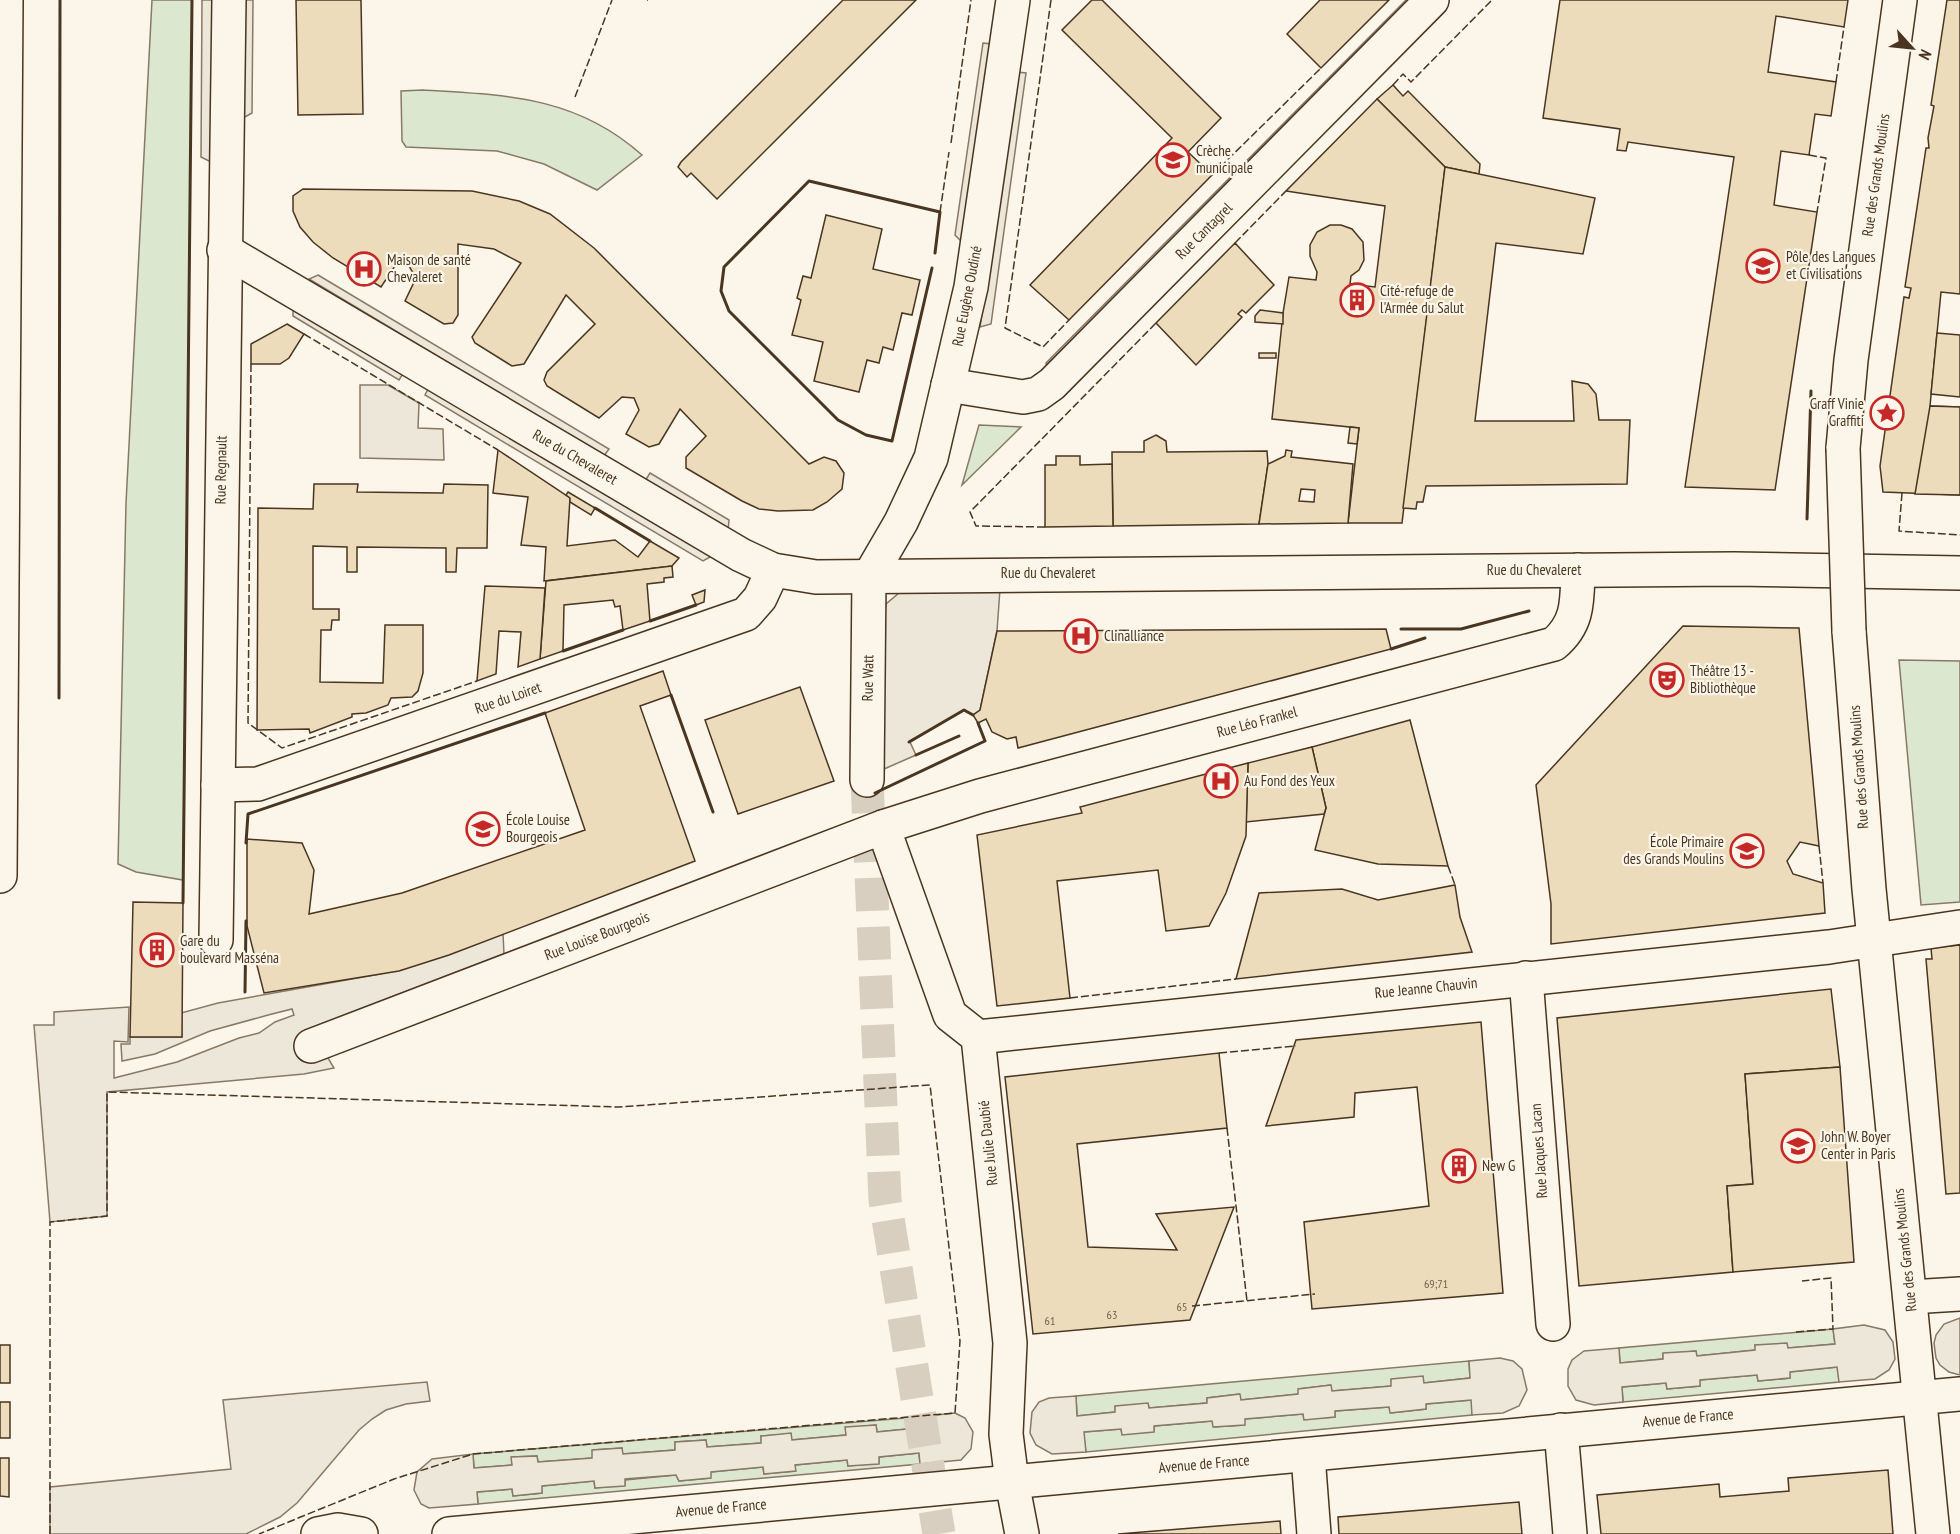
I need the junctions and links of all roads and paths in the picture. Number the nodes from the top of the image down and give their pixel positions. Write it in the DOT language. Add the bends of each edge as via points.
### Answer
graph roads {
  1 [pos="6,0"];
  2 [pos="229,0"];
  3 [pos="1013,0"];
  4 [pos="1432,0"];
  5 [pos="1900,0"];
  6 [pos="224,250"];
  7 [pos="948,385"];
  8 [pos="773,570"];
  9 [pos="1578,570"];
  10 [pos="1960,573"];
  11 [pos="869,577"];
  12 [pos="867,780"];
  13 [pos="218,785"];
  14 [pos="883,827"];
  15 [pos="0,876"];
  16 [pos="1960,927"];
  17 [pos="1874,939"];
  18 [pos="216,940"];
  19 [pos="1526,978"];
  20 [pos="978,1037"];
  21 [pos="311,1046"];
  22 [pos="1960,1294"];
  23 [pos="1910,1298"];
  24 [pos="1553,1324"];
  25 [pos="1960,1394"];
  26 [pos="1919,1398"];
  27 [pos="1561,1430"];
  28 [pos="1308,1456"];
  29 [pos="1012,1482"];
  30 [pos="318,1534"];
  31 [pos="361,1534"];
  32 [pos="449,1534"];
  33 [pos="1022,1534"];
  34 [pos="1314,1534"];
  35 [pos="1570,1534"];
  36 [pos="1933,1534"];
  1 -- 15 [label="street"];
  2 -- 6 [label="street, Rue Regnault"];
  3 -- 7 [label="street, Rue Eugène Oudiné" via="971,287"];
  4 -- 7 [label="street, Rue Cantagrel" via="1052,384 1038,394 1023,397"];
  5 -- 17 [label="street, Rue des Grands Moulins, bridge" via="1851,360 1843,448 1849,631"];
  6 -- 8 [label="street, Rue du Chevaleret" via="741,555"];
  6 -- 13 [label="street, Rue Regnault"];
  7 -- 11 [label="street, Rue Eugène Oudiné" via="927,466"];
  8 -- 11 [label="street, Rue du Chevaleret" via="816,577"];
  8 -- 13 [label="street, Rue du Loiret" via="746,614 258,784"];
  9 -- 10 [label="street, Rue du Chevaleret"];
  9 -- 11 [label="street, Rue du Chevaleret"];
  9 -- 14 [label="street, Rue Léo Frankel" via="1577,608 1572,624 1554,644 980,796"];
  11 -- 12 [label="street, Rue Watt"];
  13 -- 18 [label="street, Rue Regnault"];
  14 -- 20 [label="street" via="950,1015"];
  14 -- 21 [label="street, Rue Louise Bourgeois"];
  16 -- 17 [label="street, Rue Jeanne Chauvin"];
  17 -- 19 [label="street, Rue Jeanne Chauvin"];
  17 -- 23 [label="street, Rue des Grands Moulins"];
  19 -- 20 [label="street, Rue Jeanne Chauvin"];
  19 -- 24 [label="street, Rue Jacques Lacan"];
  20 -- 29 [label="street, Rue Julie Daubié" via="1010,1343 1006,1434"];
  22 -- 23 [label="street"];
  23 -- 26 [label="street, Rue des Grands Moulins"];
  25 -- 26 [label="street, Avenue de France"];
  26 -- 27 [label="street, Avenue de France"];
  26 -- 36 [label="street, Rue des Grands Moulins"];
  27 -- 28 [label="street, Avenue de France"];
  27 -- 35 [label="street"];
  28 -- 29 [label="street, Avenue de France"];
  28 -- 34 [label="street"];
  29 -- 32 [label="street, Avenue de France"];
  29 -- 33 [label="street, Rue Julie Daubié"];
  30 -- 31 [label="street" via="338,1530"];
}
